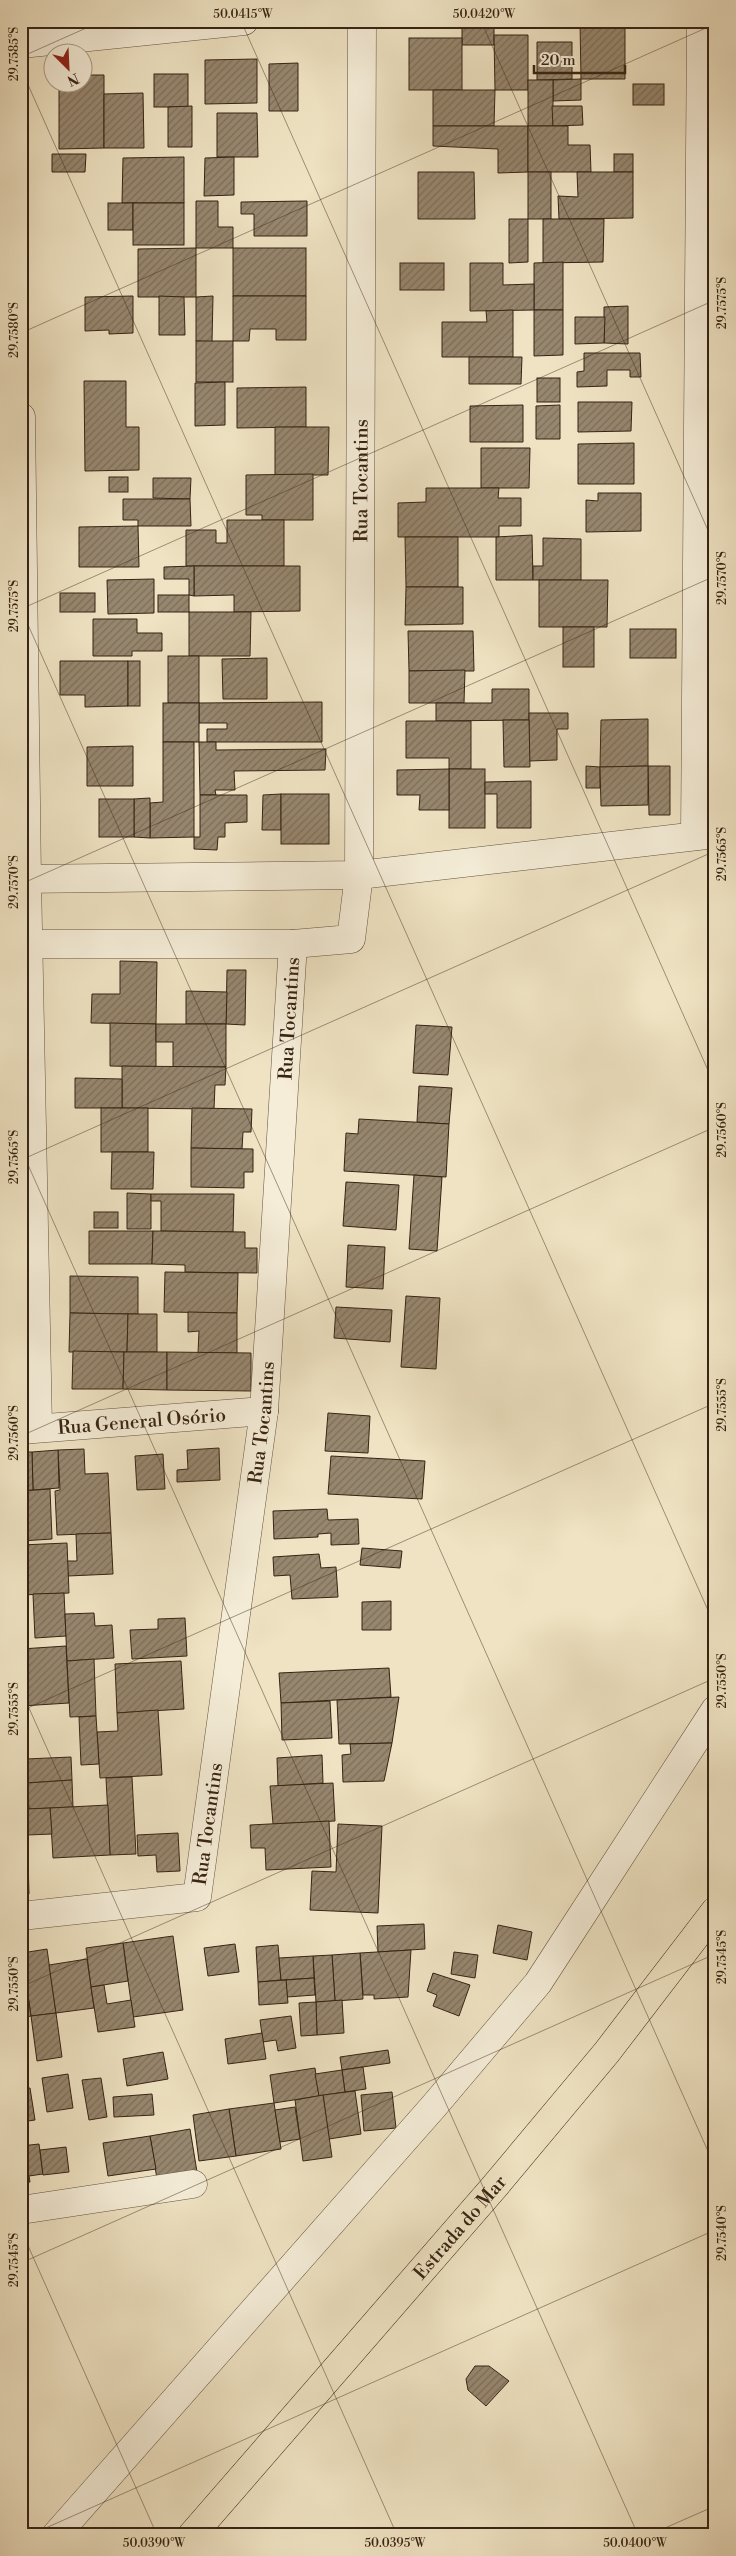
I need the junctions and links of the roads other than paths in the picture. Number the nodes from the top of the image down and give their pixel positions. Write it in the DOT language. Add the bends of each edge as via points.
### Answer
graph roads {
  1 [pos="244,21"];
  2 [pos="362,21"];
  3 [pos="701,21"];
  4 [pos="21,44"];
  5 [pos="707,415"];
  6 [pos="21,417"];
  7 [pos="705,835"];
  8 [pos="359,875"];
  9 [pos="24,879"];
  10 [pos="25,944"];
  11 [pos="293,944"];
  12 [pos="264,1411"];
  13 [pos="30,1429"];
  14 [pos="715,1710"];
  15 [pos="715,1911"];
  16 [pos="21,1916"];
  17 [pos="193,2184"];
  18 [pos="21,2210"];
  19 [pos="56,2535"];
  20 [pos="192,2535"];
  1 -- 4 [label="street"];
  2 -- 8 [label="street, Rua Tocantins"];
  3 -- 5 [label="street"];
  5 -- 7 [label="street"];
  6 -- 9 [label="street"];
  7 -- 8 [label="street"];
  8 -- 9 [label="street"];
  8 -- 11 [label="street, Rua Tocantins" via="351,940"];
  9 -- 10 [label="street"];
  10 -- 11 [label="street"];
  10 -- 13 [label="street"];
  11 -- 12 [label="street, Rua Tocantins"];
  12 -- 13 [label="street, Rua General Osório"];
  12 -- 16 [label="street, Rua Tocantins" via="197,1897"];
  14 -- 19 [label="street" via="538,1983 428,2114"];
  15 -- 20 [label="main road, Estrada do Mar" via="607,2052 495,2186"];
  17 -- 18 [label="street"];
}
